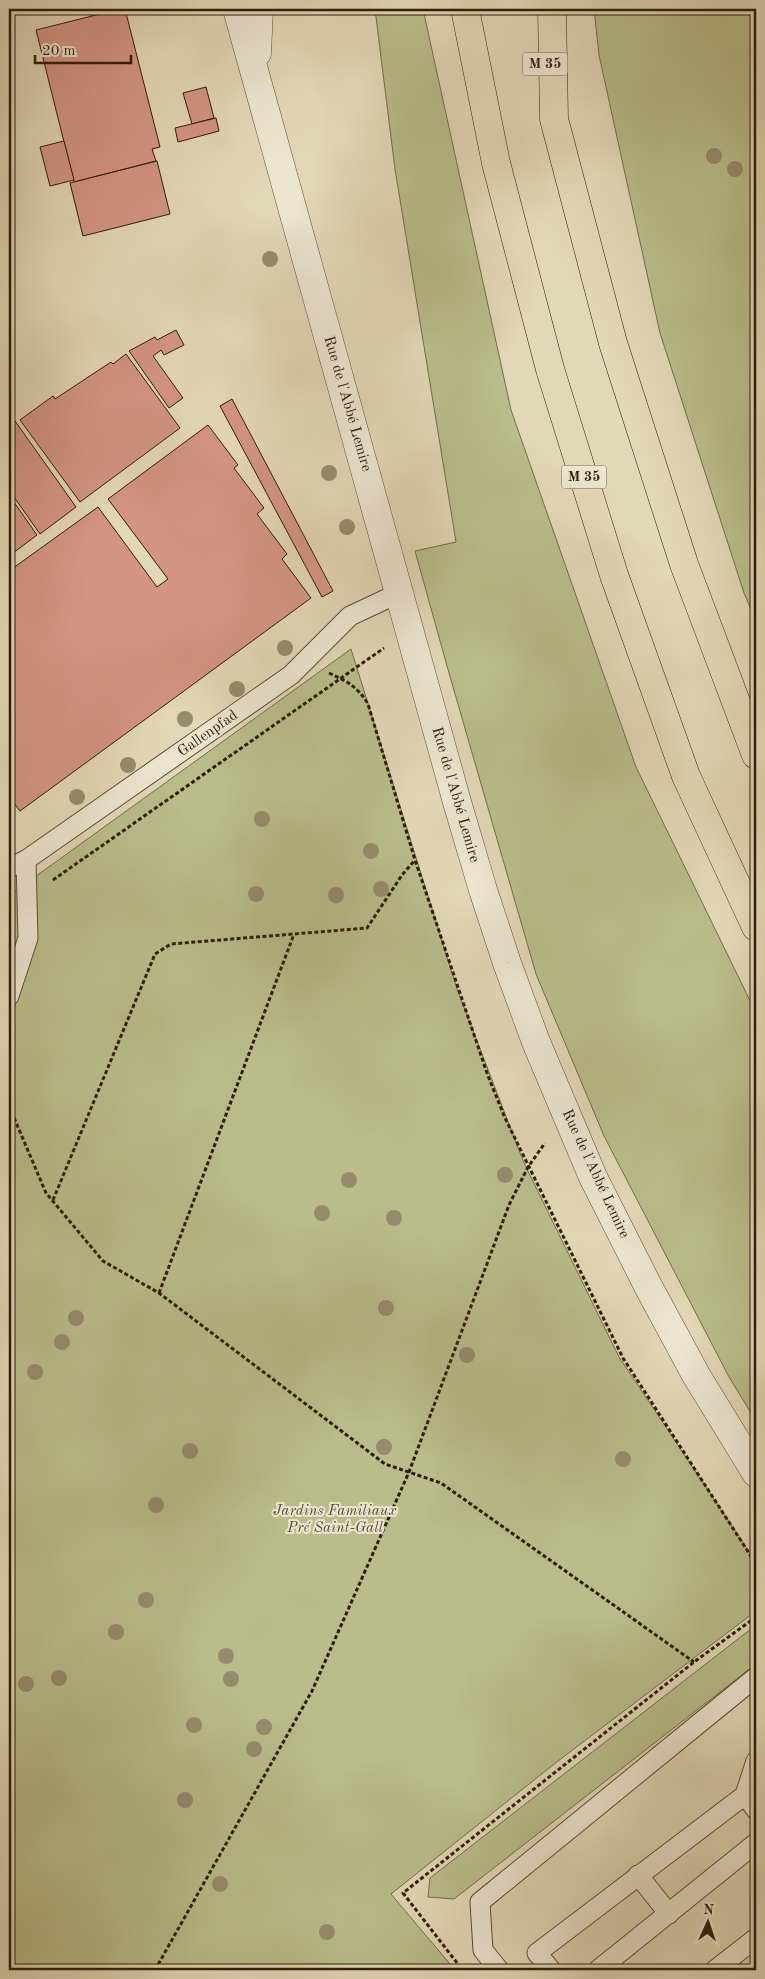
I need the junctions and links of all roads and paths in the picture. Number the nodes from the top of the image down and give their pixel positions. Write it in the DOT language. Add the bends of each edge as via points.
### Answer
graph roads {
  1 [pos="236,9"];
  2 [pos="259,9"];
  3 [pos="465,9"];
  4 [pos="536,9"];
  5 [pos="552,9"];
  6 [pos="255,77"];
  7 [pos="554,119"];
  8 [pos="399,592"];
  9 [pos="409,631"];
  10 [pos="305,662"];
  11 [pos="340,678"];
  12 [pos="756,755"];
  13 [pos="26,860"];
  14 [pos="415,860"];
  15 [pos="9,868"];
  16 [pos="27,898"];
  17 [pos="756,927"];
  18 [pos="294,934"];
  19 [pos="9,996"];
  20 [pos="9,1106"];
  21 [pos="566,1113"];
  22 [pos="528,1167"];
  23 [pos="52,1200"];
  24 [pos="159,1293"];
  25 [pos="408,1472"];
  26 [pos="756,1473"];
  27 [pos="756,1564"];
  28 [pos="756,1617"];
  29 [pos="694,1662"];
  30 [pos="756,1677"];
  31 [pos="756,1760"];
  32 [pos="751,1802"];
  33 [pos="756,1843"];
  34 [pos="638,1875"];
  35 [pos="669,1914"];
  36 [pos="756,1938"];
  37 [pos="155,1970"];
  38 [pos="463,1970"];
  39 [pos="499,1970"];
  40 [pos="551,1970"];
  41 [pos="598,1970"];
  42 [pos="715,1970"];
  1 -- 6 [label="street, Rue de l'Abbé Lemire"];
  2 -- 6 [label="street, Rue de l'Abbé Lemire"];
  3 -- 17 [label="highway, M 35" via="496,163 547,359 611,566 686,776"];
  4 -- 7 [label="highway, M 35"];
  5 -- 7 [label="highway"];
  6 -- 8 [label="street, Rue de l'Abbé Lemire"];
  7 -- 12 [label="highway, M 35" via="616,352 684,564"];
  8 -- 9 [label="street, Rue de l'Abbé Lemire"];
  8 -- 10 [label="lane, Gallenpfad" via="350,616"];
  9 -- 11 [label="path"];
  9 -- 21 [label="street, Rue de l'Abbé Lemire" via="483,890 536,1042"];
  10 -- 11 [label="path"];
  10 -- 13 [label="lane, Gallenpfad" via="292,675"];
  11 -- 14 [label="path" via="352,684 368,704"];
  11 -- 16 [label="path"];
  13 -- 15 [label="lane, Gallenpfad"];
  13 -- 16 [label="lane"];
  14 -- 18 [label="path" via="367,928"];
  14 -- 22 [label="path" via="488,1076"];
  16 -- 19 [label="lane" via="28,938"];
  18 -- 23 [label="path" via="171,944 155,954"];
  18 -- 24 [label="path"];
  20 -- 23 [label="path" via="46,1194"];
  21 -- 22 [label="path"];
  21 -- 26 [label="street, Rue de l'Abbé Lemire" via="593,1177 648,1286 696,1375"];
  22 -- 25 [label="path" via="509,1205"];
  22 -- 27 [label="path" via="623,1358"];
  23 -- 24 [label="path" via="103,1261"];
  24 -- 25 [label="path" via="385,1464"];
  25 -- 29 [label="path" via="441,1483"];
  25 -- 37 [label="path" via="312,1691"];
  28 -- 29 [label="path"];
  29 -- 38 [label="path" via="403,1893"];
  30 -- 39 [label="lane" via="480,1902 483,1950"];
  31 -- 32 [label="lane"];
  32 -- 34 [label="lane"];
  33 -- 35 [label="lane"];
  34 -- 35 [label="lane"];
  34 -- 40 [label="lane" via="538,1954"];
  35 -- 41 [label="lane"];
  36 -- 42 [label="lane"];
}
